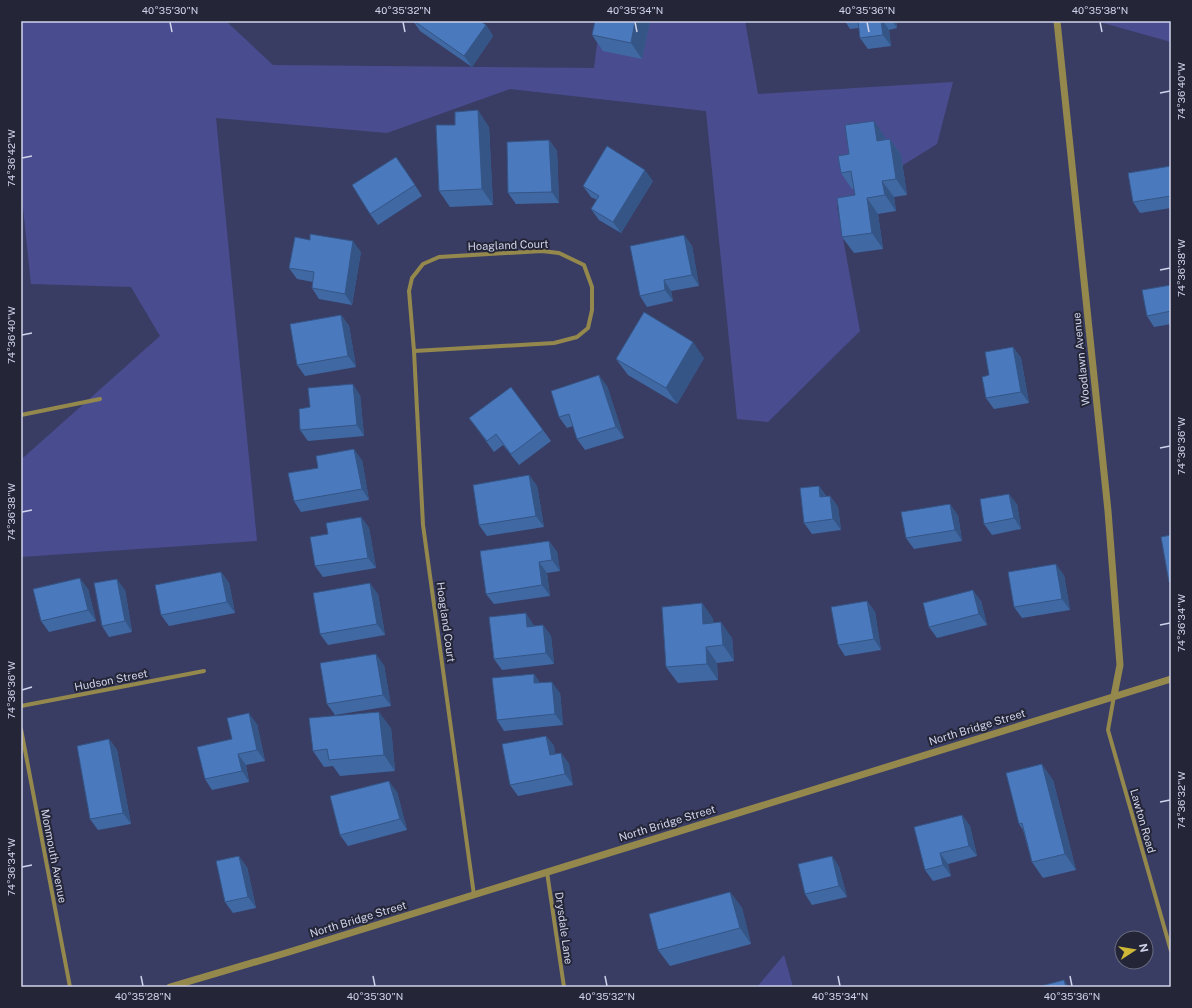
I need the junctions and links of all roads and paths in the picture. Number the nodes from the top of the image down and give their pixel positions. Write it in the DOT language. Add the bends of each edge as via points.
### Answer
graph roads {
  1 [pos="1057,21"];
  2 [pos="414,350"];
  3 [pos="100,399"];
  4 [pos="21,414"];
  5 [pos="204,671"];
  6 [pos="1171,679"];
  7 [pos="1114,696"];
  8 [pos="21,706"];
  9 [pos="21,729"];
  10 [pos="547,872"];
  11 [pos="474,895"];
  12 [pos="1171,951"];
  13 [pos="70,987"];
  14 [pos="170,987"];
  15 [pos="564,987"];
  1 -- 7 [label="street, Woodlawn Avenue" via="1108,511 1120,665"];
  2 -- 2 [label="street, Hoagland Court" via="554,343 577,337 588,328 592,310 592,287 584,266 560,253 542,251 440,257 423,264 412,278 409,291"];
  2 -- 11 [label="street, Hoagland Court" via="423,525"];
  3 -- 4 [label="street"];
  5 -- 8 [label="street, Hudson Street"];
  6 -- 7 [label="street, North Bridge Street"];
  7 -- 10 [label="street, North Bridge Street"];
  7 -- 12 [label="street, Lawton Road" via="1108,730"];
  9 -- 13 [label="street, Monmouth Avenue"];
  10 -- 11 [label="street, North Bridge Street"];
  10 -- 15 [label="street, Drysdale Lane"];
  11 -- 14 [label="street, North Bridge Street"];
}
